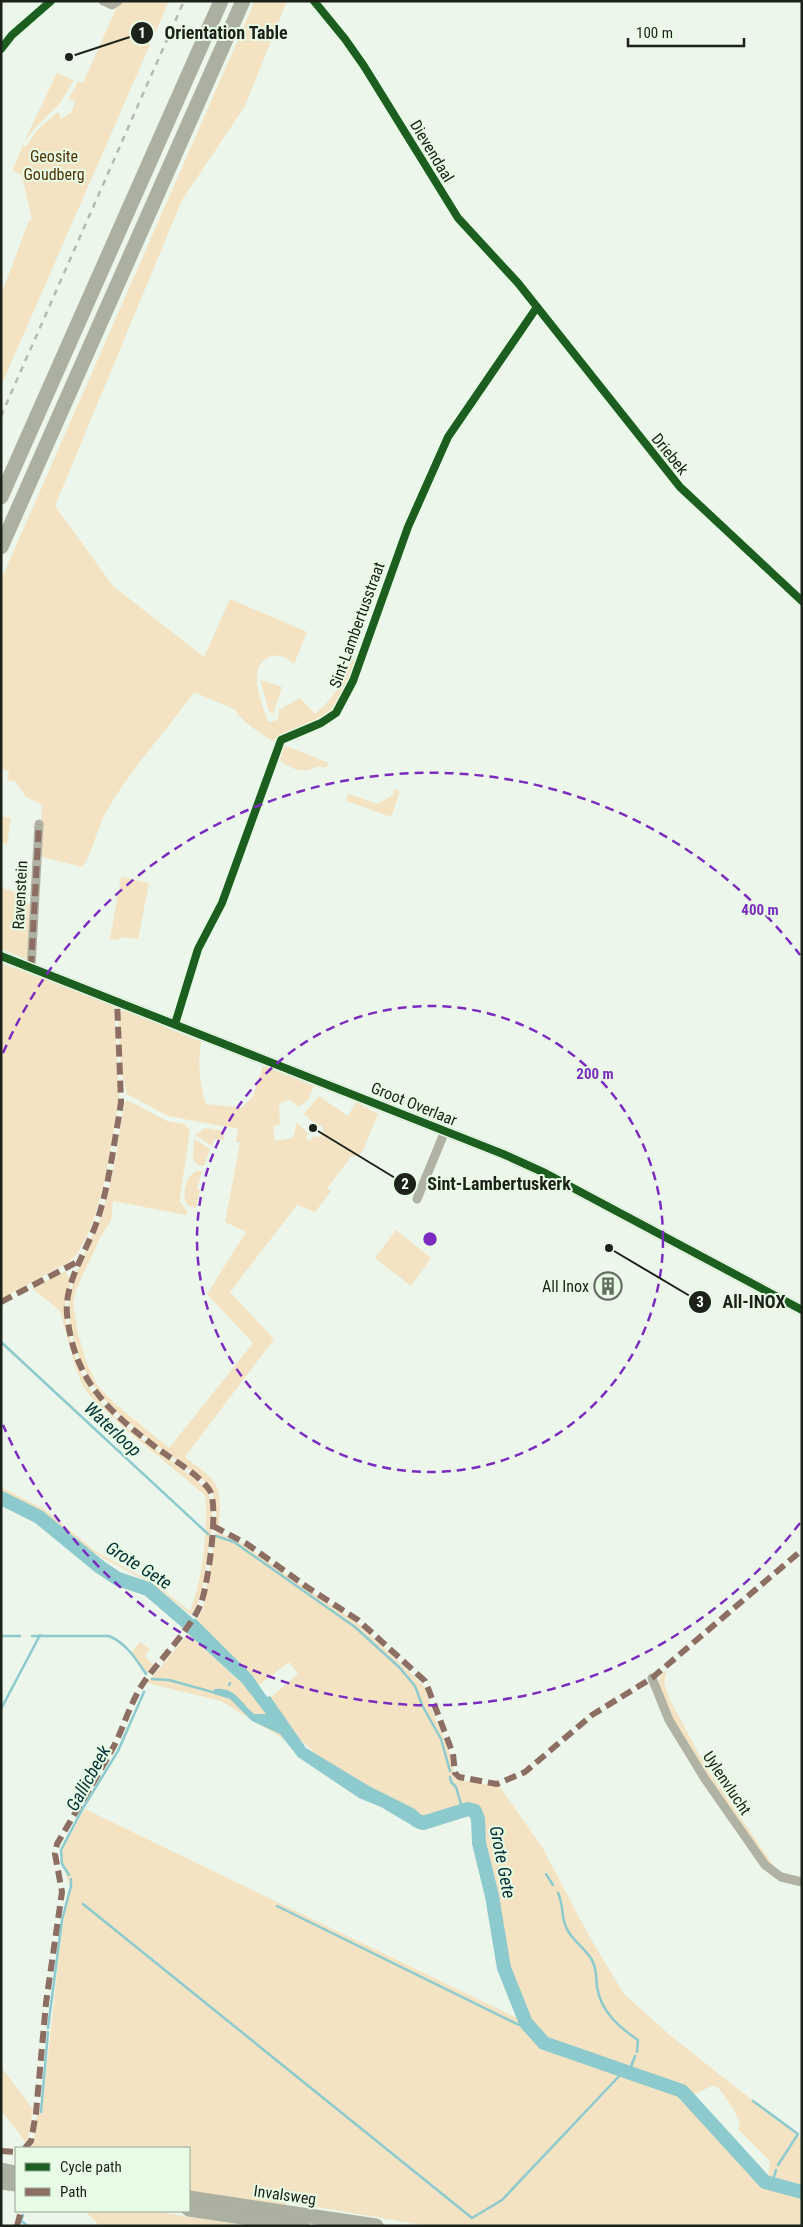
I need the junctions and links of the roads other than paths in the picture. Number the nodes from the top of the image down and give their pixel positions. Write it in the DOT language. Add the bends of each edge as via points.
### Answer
graph roads {
  1 [pos="103,1"];
  2 [pos="118,1"];
  3 [pos="221,1"];
  4 [pos="243,1"];
  5 [pos="314,1"];
  6 [pos="537,307"];
  7 [pos="1,497"];
  8 [pos="1,547"];
  9 [pos="802,601"];
  10 [pos="39,824"];
  11 [pos="1,956"];
  12 [pos="31,968"];
  13 [pos="175,1024"];
  14 [pos="445,1131"];
  15 [pos="417,1199"];
  16 [pos="802,1310"];
  17 [pos="652,1678"];
  18 [pos="802,1882"];
  19 [pos="1,2170"];
  20 [pos="15,2173"];
  21 [pos="1,2182"];
  22 [pos="15,2184"];
  23 [pos="190,2198"];
  24 [pos="190,2209"];
  25 [pos="302,2226"];
  26 [pos="376,2226"];
  1 -- 2 [label="street" via="112,5"];
  3 -- 7 [label="highway"];
  4 -- 8 [label="highway"];
  5 -- 6 [label="street, Dievendaal" via="364,66 458,218"];
  6 -- 9 [label="street, Driebek" via="680,488"];
  6 -- 13 [label="street, Sint-Lambertusstraat" via="448,437 408,527 353,681 336,713 322,723 281,740 222,903 198,949"];
  10 -- 12 [label="street, Ravenstein"];
  11 -- 12 [label="main road, Groot Overlaar"];
  12 -- 13 [label="main road, Groot Overlaar"];
  13 -- 14 [label="main road, Groot Overlaar"];
  14 -- 15 [label="street"];
  14 -- 16 [label="main road, Groot Overlaar" via="545,1173"];
  17 -- 18 [label="street, Uylenvlucht" via="669,1720 705,1779 765,1865 781,1877"];
  19 -- 20 [label="highway"];
  21 -- 22 [label="highway"];
  23 -- 26 [label="highway, Invalsweg"];
  24 -- 25 [label="highway, Invalsweg"];
}
